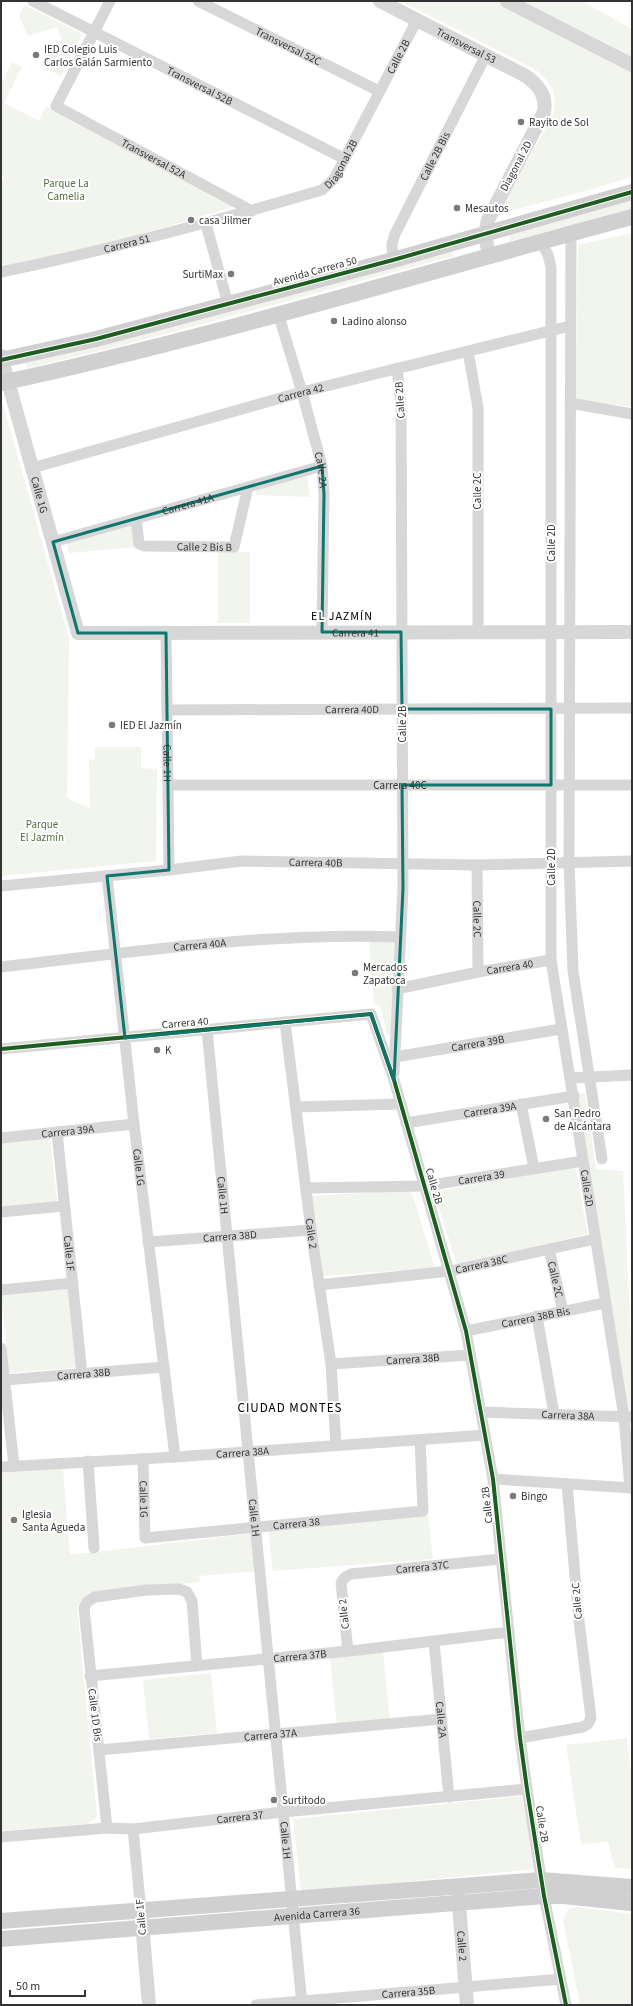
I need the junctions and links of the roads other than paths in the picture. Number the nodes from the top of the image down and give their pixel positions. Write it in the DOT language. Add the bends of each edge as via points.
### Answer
graph roads {
  1 [pos="33,1"];
  2 [pos="110,1"];
  3 [pos="198,1"];
  4 [pos="380,1"];
  5 [pos="507,1"];
  6 [pos="416,20"];
  7 [pos="94,32"];
  8 [pos="486,55"];
  9 [pos="632,65"];
  10 [pos="379,92"];
  11 [pos="545,99"];
  12 [pos="345,159"];
  13 [pos="632,192"];
  14 [pos="252,211"];
  15 [pos="632,217"];
  16 [pos="206,224"];
  17 [pos="570,233"];
  18 [pos="485,234"];
  19 [pos="541,241"];
  20 [pos="489,256"];
  21 [pos="393,260"];
  22 [pos="1,272"];
  23 [pos="228,304"];
  24 [pos="278,314"];
  25 [pos="570,326"];
  26 [pos="551,330"];
  27 [pos="468,351"];
  28 [pos="1,358"];
  29 [pos="397,368"];
  30 [pos="5,382"];
  31 [pos="302,392"];
  32 [pos="570,403"];
  33 [pos="632,414"];
  34 [pos="322,466"];
  35 [pos="32,468"];
  36 [pos="248,487"];
  37 [pos="136,518"];
  38 [pos="53,542"];
  39 [pos="322,632"];
  40 [pos="401,632"];
  41 [pos="478,632"];
  42 [pos="551,632"];
  43 [pos="570,632"];
  44 [pos="632,632"];
  45 [pos="78,633"];
  46 [pos="166,633"];
  47 [pos="632,708"];
  48 [pos="551,709"];
  49 [pos="570,709"];
  50 [pos="167,710"];
  51 [pos="402,710"];
  52 [pos="168,785"];
  53 [pos="402,785"];
  54 [pos="551,785"];
  55 [pos="569,785"];
  56 [pos="632,785"];
  57 [pos="551,862"];
  58 [pos="569,862"];
  59 [pos="632,862"];
  60 [pos="402,863"];
  61 [pos="477,865"];
  62 [pos="170,870"];
  63 [pos="108,876"];
  64 [pos="1,886"];
  65 [pos="400,937"];
  66 [pos="116,954"];
  67 [pos="551,960"];
  68 [pos="1,967"];
  69 [pos="478,972"];
  70 [pos="397,989"];
  71 [pos="371,1014"];
  72 [pos="285,1022"];
  73 [pos="561,1029"];
  74 [pos="208,1030"];
  75 [pos="125,1038"];
  76 [pos="1,1049"];
  77 [pos="395,1057"];
  78 [pos="632,1075"];
  79 [pos="590,1077"];
  80 [pos="571,1078"];
  81 [pos="394,1080"];
  82 [pos="574,1096"];
  83 [pos="401,1104"];
  84 [pos="521,1104"];
  85 [pos="296,1107"];
  86 [pos="406,1123"];
  87 [pos="134,1124"];
  88 [pos="57,1132"];
  89 [pos="1,1138"];
  90 [pos="602,1159"];
  91 [pos="584,1161"];
  92 [pos="534,1168"];
  93 [pos="425,1186"];
  94 [pos="306,1188"];
  95 [pos="64,1206"];
  96 [pos="1,1212"];
  97 [pos="311,1230"];
  98 [pos="228,1236"];
  99 [pos="595,1239"];
  100 [pos="148,1242"];
  101 [pos="549,1249"];
  102 [pos="450,1271"];
  103 [pos="73,1283"];
  104 [pos="319,1285"];
  105 [pos="1,1290"];
  106 [pos="605,1302"];
  107 [pos="563,1311"];
  108 [pos="537,1316"];
  109 [pos="466,1331"];
  110 [pos="1,1348"];
  111 [pos="470,1355"];
  112 [pos="331,1364"];
  113 [pos="164,1367"];
  114 [pos="82,1374"];
  115 [pos="4,1380"];
  116 [pos="481,1412"];
  117 [pos="554,1414"];
  118 [pos="628,1417"];
  119 [pos="485,1435"];
  120 [pos="420,1440"];
  121 [pos="336,1445"];
  122 [pos="248,1452"];
  123 [pos="175,1457"];
  124 [pos="143,1459"];
  125 [pos="88,1461"];
  126 [pos="14,1466"];
  127 [pos="1,1467"];
  128 [pos="493,1479"];
  129 [pos="567,1484"];
  130 [pos="631,1488"];
  131 [pos="256,1526"];
  132 [pos="145,1538"];
  133 [pos="94,1548"];
  134 [pos="501,1558"];
  135 [pos="344,1578"];
  136 [pos="509,1632"];
  137 [pos="434,1642"];
  138 [pos="348,1651"];
  139 [pos="268,1659"];
  140 [pos="197,1666"];
  141 [pos="90,1676"];
  142 [pos="442,1719"];
  143 [pos="276,1735"];
  144 [pos="520,1738"];
  145 [pos="99,1750"];
  146 [pos="528,1789"];
  147 [pos="449,1797"];
  148 [pos="283,1812"];
  149 [pos="107,1828"];
  150 [pos="133,1829"];
  151 [pos="1,1837"];
  152 [pos="541,1880"];
  153 [pos="457,1886"];
  154 [pos="632,1887"];
  155 [pos="544,1896"];
  156 [pos="292,1899"];
  157 [pos="459,1903"];
  158 [pos="632,1903"];
  159 [pos="141,1911"];
  160 [pos="294,1916"];
  161 [pos="1,1921"];
  162 [pos="142,1928"];
  163 [pos="1,1938"];
  164 [pos="561,1979"];
  165 [pos="465,1988"];
  166 [pos="302,2003"];
  167 [pos="149,2005"];
  168 [pos="256,2005"];
  169 [pos="467,2005"];
  170 [pos="566,2005"];
  1 -- 7 [label="street, Transversal 52B"];
  2 -- 7 [label="street"];
  3 -- 10 [label="street, Transversal 52C"];
  4 -- 6 [label="street, Transversal 53"];
  5 -- 9 [label="street"];
  6 -- 8 [label="street, Transversal 53"];
  6 -- 10 [label="street, Calle 2B"];
  7 -- 12 [label="street, Transversal 52B"];
  7 -- 14 [label="street, Transversal 52A" via="56,106"];
  8 -- 11 [label="street, Transversal 53" via="526,76"];
  8 -- 21 [label="street, Calle 2B Bis" via="395,234 392,244"];
  10 -- 12 [label="street, Diagonal 2B"];
  11 -- 18 [label="street, Diagonal 2D" via="544,112 488,220"];
  12 -- 14 [label="street, Diagonal 2B" via="334,179 322,190"];
  13 -- 18 [label="main road, Avenida Carrera 50"];
  14 -- 16 [label="street, Carrera 51"];
  15 -- 17 [label="main road"];
  16 -- 22 [label="street, Carrera 51" via="95,253"];
  16 -- 23 [label="street"];
  17 -- 19 [label="main road"];
  17 -- 25 [label="street, Calle 2D"];
  18 -- 20 [label="street"];
  18 -- 21 [label="main road, Avenida Carrera 50"];
  19 -- 20 [label="main road"];
  19 -- 26 [label="street, Calle 2D" via="548,255 550,267"];
  20 -- 24 [label="main road"];
  21 -- 23 [label="main road, Avenida Carrera 50"];
  23 -- 28 [label="main road, Avenida Carrera 50" via="96,339"];
  24 -- 30 [label="main road" via="146,350"];
  24 -- 31 [label="street, Calle 2A"];
  25 -- 26 [label="street, Carrera 42"];
  25 -- 32 [label="street, Calle 2D"];
  26 -- 27 [label="street, Carrera 42"];
  26 -- 42 [label="street, Calle 2D"];
  27 -- 29 [label="street, Carrera 42"];
  27 -- 41 [label="street, Calle 2C" via="478,408"];
  28 -- 30 [label="street, Calle 1G"];
  29 -- 31 [label="street, Carrera 42"];
  29 -- 40 [label="street, Calle 2B" via="401,405"];
  30 -- 35 [label="street, Calle 1G"];
  31 -- 34 [label="street, Calle 2A"];
  31 -- 35 [label="street, Carrera 42"];
  32 -- 33 [label="street"];
  32 -- 43 [label="street, Calle 2D"];
  34 -- 36 [label="street, Carrera 41A"];
  34 -- 39 [label="street, Calle 2A"];
  35 -- 38 [label="street, Calle 1G"];
  36 -- 37 [label="street, Carrera 41A"];
  36 -- 37 [label="street, Calle 2 Bis B" via="234,547 144,546 138,540"];
  37 -- 38 [label="street, Carrera 41A"];
  38 -- 45 [label="street, Calle 1G"];
  39 -- 40 [label="street, Carrera 41"];
  39 -- 46 [label="street, Carrera 41"];
  40 -- 41 [label="street, Carrera 41"];
  40 -- 51 [label="street, Calle 2B"];
  41 -- 42 [label="street, Carrera 41"];
  42 -- 43 [label="street, Carrera 41"];
  42 -- 48 [label="street, Calle 2D"];
  43 -- 44 [label="street, Carrera 41"];
  43 -- 49 [label="street, Calle 2D"];
  45 -- 46 [label="street, Carrera 41"];
  46 -- 50 [label="street, Calle 1H"];
  47 -- 49 [label="street, Carrera 40D"];
  48 -- 49 [label="street, Carrera 40D"];
  48 -- 51 [label="street, Carrera 40D"];
  48 -- 54 [label="street, Calle 2D"];
  49 -- 55 [label="street, Calle 2D"];
  50 -- 51 [label="street, Carrera 40D"];
  50 -- 52 [label="street, Calle 1H"];
  51 -- 53 [label="street, Calle 2B"];
  52 -- 53 [label="street, Carrera 40C"];
  52 -- 62 [label="street, Calle 1H"];
  53 -- 54 [label="street, Carrera 40C"];
  53 -- 60 [label="street, Calle 2B"];
  54 -- 55 [label="street, Carrera 40C"];
  54 -- 57 [label="street, Calle 2D"];
  55 -- 56 [label="street, Carrera 40C"];
  55 -- 58 [label="street, Calle 2D"];
  57 -- 58 [label="street, Carrera 40B"];
  57 -- 61 [label="street, Carrera 40B"];
  57 -- 67 [label="street, Calle 2D"];
  58 -- 59 [label="street, Carrera 40B"];
  58 -- 79 [label="street, Calle 2D" via="573,971"];
  60 -- 61 [label="street, Carrera 40B"];
  60 -- 62 [label="street, Carrera 40B" via="241,862"];
  60 -- 65 [label="street, Calle 2B"];
  61 -- 69 [label="street, Calle 2C"];
  62 -- 63 [label="street, Carrera 40B"];
  63 -- 64 [label="street, Carrera 40B"];
  63 -- 66 [label="street, Calle 1G"];
  65 -- 66 [label="street, Carrera 40A" via="363,936 240,942"];
  65 -- 70 [label="street, Calle 2B"];
  66 -- 68 [label="street, Carrera 40A"];
  66 -- 75 [label="street, Calle 1G"];
  67 -- 69 [label="street, Carrera 40"];
  67 -- 73 [label="street, Calle 2D"];
  69 -- 70 [label="street, Carrera 40"];
  70 -- 77 [label="street, Calle 2B"];
  71 -- 72 [label="street, Carrera 40"];
  71 -- 81 [label="street, Calle 2B"];
  72 -- 74 [label="street, Carrera 40"];
  72 -- 85 [label="street, Calle 2"];
  73 -- 77 [label="street, Carrera 39B"];
  73 -- 80 [label="street, Calle 2D"];
  74 -- 75 [label="street, Carrera 40"];
  74 -- 98 [label="street, Calle 1H"];
  75 -- 76 [label="street, Carrera 40"];
  75 -- 87 [label="street, Calle 1G"];
  77 -- 81 [label="street, Calle 2B"];
  78 -- 79 [label="street"];
  79 -- 80 [label="street"];
  79 -- 90 [label="street, Calle 2D"];
  80 -- 82 [label="street, Calle 2D"];
  81 -- 83 [label="street, Calle 2B"];
  82 -- 84 [label="street, Carrera 39A"];
  82 -- 91 [label="street, Calle 2D"];
  83 -- 85 [label="street"];
  83 -- 86 [label="street, Calle 2B"];
  84 -- 86 [label="street, Carrera 39A"];
  84 -- 92 [label="street"];
  85 -- 94 [label="street, Calle 2"];
  86 -- 93 [label="street, Calle 2B"];
  87 -- 88 [label="street, Carrera 39A"];
  87 -- 100 [label="street, Calle 1G"];
  88 -- 89 [label="street, Carrera 39A"];
  88 -- 95 [label="street, Calle 1F"];
  91 -- 92 [label="street, Carrera 39"];
  91 -- 99 [label="street, Calle 2D"];
  92 -- 93 [label="street, Carrera 39"];
  93 -- 94 [label="street, Carrera 39"];
  93 -- 102 [label="street, Calle 2B"];
  94 -- 97 [label="street, Calle 2"];
  95 -- 96 [label="street"];
  95 -- 103 [label="street, Calle 1F"];
  97 -- 98 [label="street, Carrera 38D"];
  97 -- 104 [label="street, Calle 2"];
  98 -- 100 [label="street, Carrera 38D"];
  98 -- 122 [label="street, Calle 1H"];
  99 -- 101 [label="street, Carrera 38C"];
  99 -- 106 [label="street, Calle 2D"];
  100 -- 113 [label="street, Calle 1G"];
  101 -- 102 [label="street, Carrera 38C"];
  101 -- 107 [label="street, Calle 2C"];
  102 -- 104 [label="street, Carrera 38C"];
  102 -- 109 [label="street, Calle 2B"];
  103 -- 105 [label="street"];
  103 -- 114 [label="street, Calle 1F"];
  104 -- 112 [label="street, Calle 2"];
  106 -- 107 [label="street, Carrera 38B Bis"];
  106 -- 118 [label="street, Calle 2D"];
  107 -- 108 [label="street, Carrera 38B Bis"];
  108 -- 109 [label="street, Carrera 38B Bis"];
  108 -- 117 [label="street"];
  109 -- 111 [label="street, Calle 2B"];
  110 -- 115 [label="street"];
  111 -- 112 [label="street, Carrera 38B"];
  111 -- 116 [label="street, Calle 2B"];
  112 -- 121 [label="street, Calle 2"];
  113 -- 114 [label="street, Carrera 38B"];
  113 -- 123 [label="street, Calle 1G"];
  114 -- 115 [label="street, Carrera 38B"];
  115 -- 126 [label="street"];
  116 -- 117 [label="street, Carrera 38A"];
  116 -- 119 [label="street, Calle 2B"];
  117 -- 118 [label="street, Carrera 38A"];
  118 -- 130 [label="street, Calle 2D"];
  119 -- 120 [label="street, Carrera 38A"];
  119 -- 128 [label="street, Calle 2B"];
  120 -- 121 [label="street, Carrera 38A"];
  120 -- 131 [label="street, Carrera 38" via="423,1512"];
  121 -- 122 [label="street, Carrera 38A"];
  122 -- 123 [label="street, Carrera 38A"];
  122 -- 131 [label="street, Calle 1H"];
  123 -- 124 [label="street, Carrera 38A"];
  124 -- 125 [label="street, Carrera 38A"];
  124 -- 132 [label="street, Calle 1G"];
  125 -- 126 [label="street, Carrera 38A"];
  125 -- 133 [label="street"];
  126 -- 127 [label="street, Carrera 38A"];
  128 -- 129 [label="street"];
  128 -- 134 [label="street, Calle 2B"];
  129 -- 130 [label="street"];
  129 -- 144 [label="street, Calle 2C" via="578,1621 591,1718 583,1727"];
  131 -- 132 [label="street, Carrera 38"];
  131 -- 139 [label="street, Calle 1H"];
  134 -- 135 [label="street, Carrera 37C" via="351,1574"];
  134 -- 136 [label="street, Calle 2B"];
  135 -- 138 [label="street, Calle 2" via="341,1583"];
  136 -- 137 [label="street, Carrera 37B"];
  136 -- 144 [label="street, Calle 2B"];
  137 -- 138 [label="street, Carrera 37B"];
  137 -- 142 [label="street, Calle 2A"];
  138 -- 139 [label="street, Carrera 37B"];
  139 -- 140 [label="street, Carrera 37B"];
  139 -- 143 [label="street, Calle 1H"];
  140 -- 141 [label="street, Carrera 37B"];
  140 -- 141 [label="street, Calle 1D Bis" via="192,1601 187,1592 179,1589 148,1590 95,1597 87,1602 84,1608"];
  141 -- 145 [label="street, Calle 1D Bis"];
  142 -- 143 [label="street, Carrera 37A"];
  142 -- 147 [label="street, Calle 2A"];
  143 -- 145 [label="street, Carrera 37A"];
  143 -- 148 [label="street, Calle 1H"];
  144 -- 146 [label="street, Calle 2B"];
  145 -- 149 [label="street, Calle 1D Bis"];
  146 -- 147 [label="street, Carrera 37"];
  146 -- 152 [label="street, Calle 2B"];
  147 -- 148 [label="street, Carrera 37"];
  148 -- 150 [label="street, Carrera 37"];
  148 -- 156 [label="street, Calle 1H"];
  149 -- 150 [label="street, Carrera 37"];
  149 -- 151 [label="street, Carrera 37"];
  150 -- 159 [label="street, Calle 1F"];
  152 -- 153 [label="main road, Avenida Carrera 36"];
  152 -- 154 [label="main road, Avenida Carrera 36"];
  152 -- 155 [label="street, Calle 2B"];
  153 -- 156 [label="main road, Avenida Carrera 36"];
  153 -- 157 [label="street, Calle 2"];
  155 -- 157 [label="main road, Avenida Carrera 36"];
  155 -- 158 [label="main road, Avenida Carrera 36"];
  155 -- 164 [label="street, Calle 2B"];
  156 -- 159 [label="main road, Avenida Carrera 36"];
  156 -- 160 [label="street, Calle 1H"];
  157 -- 160 [label="main road, Avenida Carrera 36"];
  157 -- 165 [label="street, Calle 2"];
  159 -- 161 [label="main road, Avenida Carrera 36"];
  159 -- 162 [label="street, Calle 1F"];
  160 -- 162 [label="main road, Avenida Carrera 36"];
  160 -- 166 [label="street, Calle 1H"];
  162 -- 163 [label="main road, Avenida Carrera 36"];
  162 -- 167 [label="street, Calle 1F"];
  164 -- 165 [label="street, Carrera 35B"];
  164 -- 170 [label="street, Calle 2B"];
  165 -- 166 [label="street, Carrera 35B"];
  165 -- 169 [label="street, Calle 2"];
  166 -- 168 [label="street, Carrera 35B"];
}
